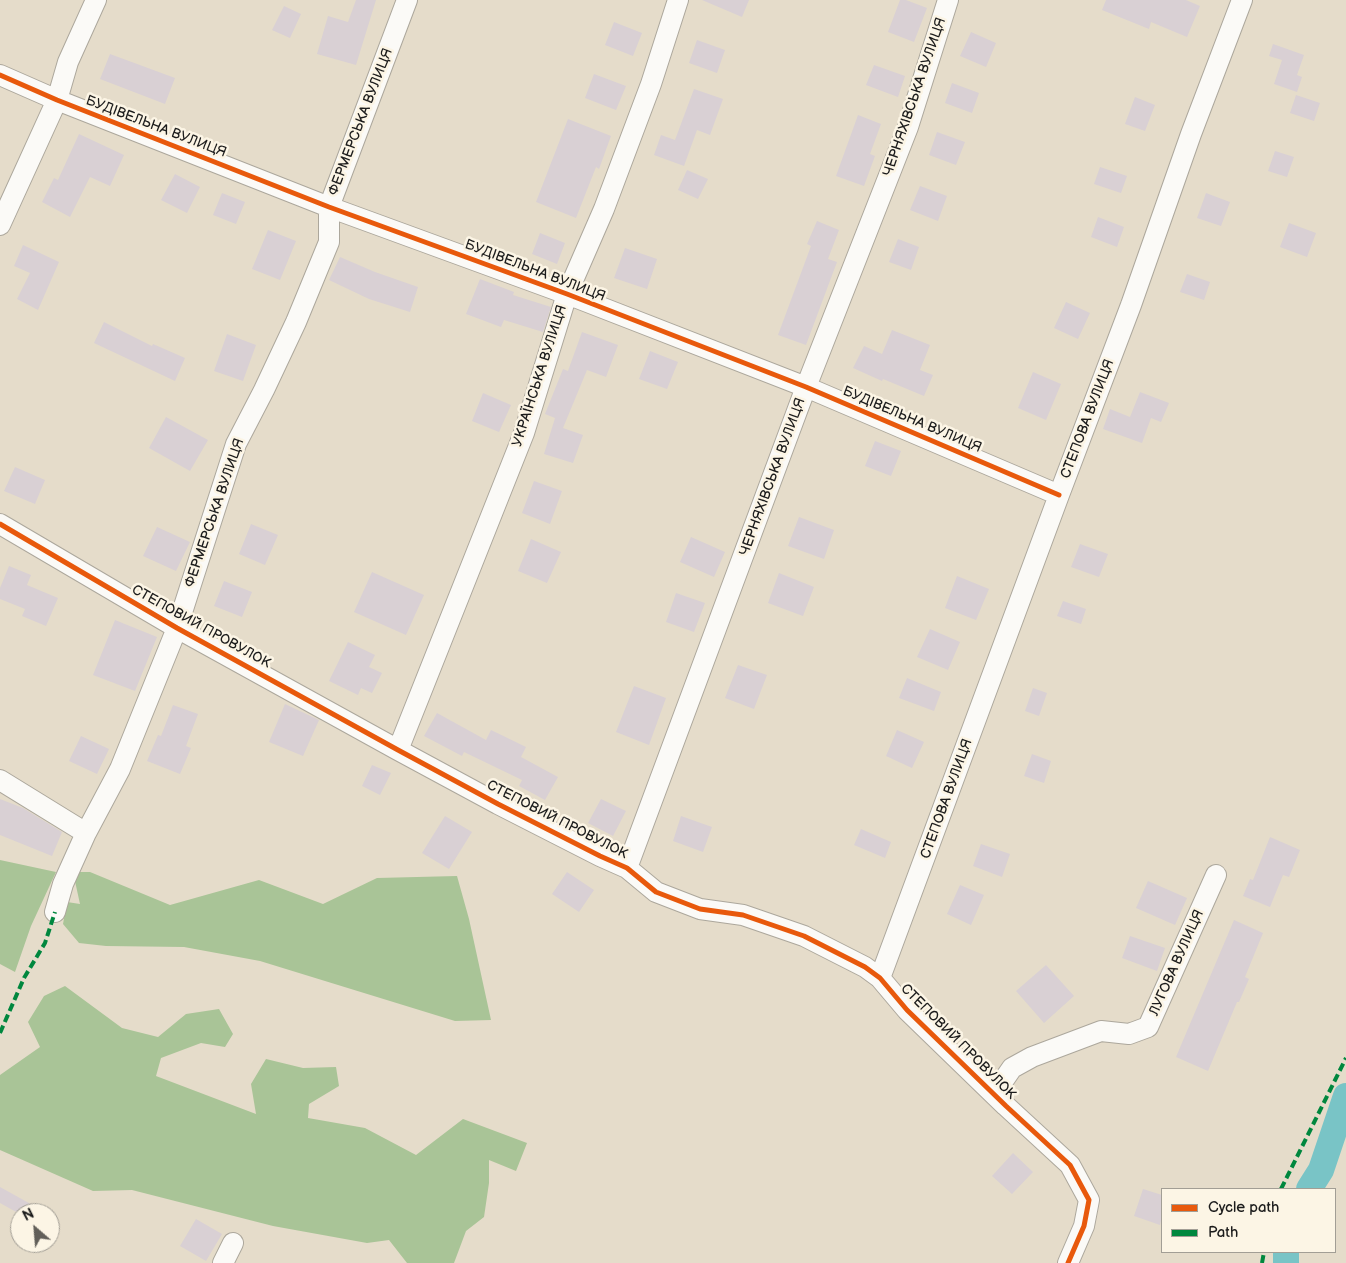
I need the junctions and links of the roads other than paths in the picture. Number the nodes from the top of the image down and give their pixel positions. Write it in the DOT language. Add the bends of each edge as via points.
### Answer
graph roads {
  1 [pos="96,0"];
  2 [pos="407,0"];
  3 [pos="678,0"];
  4 [pos="948,0"];
  5 [pos="1242,0"];
  6 [pos="0,75"];
  7 [pos="57,100"];
  8 [pos="329,207"];
  9 [pos="0,225"];
  10 [pos="567,294"];
  11 [pos="806,388"];
  12 [pos="1059,495"];
  13 [pos="0,524"];
  14 [pos="177,628"];
  15 [pos="398,750"];
  16 [pos="0,780"];
  17 [pos="86,832"];
  18 [pos="627,868"];
  19 [pos="1216,875"];
  20 [pos="55,912"];
  21 [pos="880,978"];
  22 [pos="994,1094"];
  23 [pos="233,1243"];
  24 [pos="223,1263"];
  25 [pos="1068,1263"];
  1 -- 7 [label="street" via="68,62"];
  2 -- 8 [label="street, ФЕРМЕРСЬКА ВУЛИЦЯ"];
  3 -- 10 [label="street, УКРАЇНСЬКА ВУЛИЦЯ" via="638,120"];
  4 -- 11 [label="street, ЧЕРНЯХІВСЬКА ВУЛИЦЯ" via="908,127"];
  5 -- 12 [label="street, СТЕПОВА ВУЛИЦЯ"];
  6 -- 7 [label="street, БУДІВЕЛЬНА ВУЛИЦЯ"];
  7 -- 8 [label="street, БУДІВЕЛЬНА ВУЛИЦЯ"];
  7 -- 9 [label="street"];
  8 -- 10 [label="street, БУДІВЕЛЬНА ВУЛИЦЯ"];
  8 -- 14 [label="street, ФЕРМЕРСЬКА ВУЛИЦЯ" via="329,242 296,322 236,444"];
  10 -- 11 [label="street, БУДІВЕЛЬНА ВУЛИЦЯ"];
  10 -- 15 [label="street, УКРАЇНСЬКА ВУЛИЦЯ" via="524,432"];
  11 -- 12 [label="street, БУДІВЕЛЬНА ВУЛИЦЯ"];
  11 -- 18 [label="street, ЧЕРНЯХІВСЬКА ВУЛИЦЯ"];
  12 -- 21 [label="street, СТЕПОВА ВУЛИЦЯ"];
  13 -- 14 [label="street, СТЕПОВИЙ ПРОВУЛОК"];
  14 -- 15 [label="street, СТЕПОВИЙ ПРОВУЛОК"];
  14 -- 17 [label="street, ФЕРМЕРСЬКА ВУЛИЦЯ" via="120,769"];
  15 -- 18 [label="street, СТЕПОВИЙ ПРОВУЛОК"];
  16 -- 17 [label="street"];
  17 -- 20 [label="street, ФЕРМЕРСЬКА ВУЛИЦЯ" via="63,884"];
  18 -- 21 [label="street, СТЕПОВИЙ ПРОВУЛОК" via="656,892 700,909 743,915 804,936"];
  19 -- 22 [label="street, ЛУГОВА ВУЛИЦЯ" via="1148,1027 1128,1034 1101,1031 1032,1057 1012,1068"];
  21 -- 22 [label="street, СТЕПОВИЙ ПРОВУЛОК" via="907,1010"];
  22 -- 25 [label="street, СТЕПОВИЙ ПРОВУЛОК" via="1070,1165 1088,1200 1084,1226"];
  23 -- 24 [label="street"];
}
